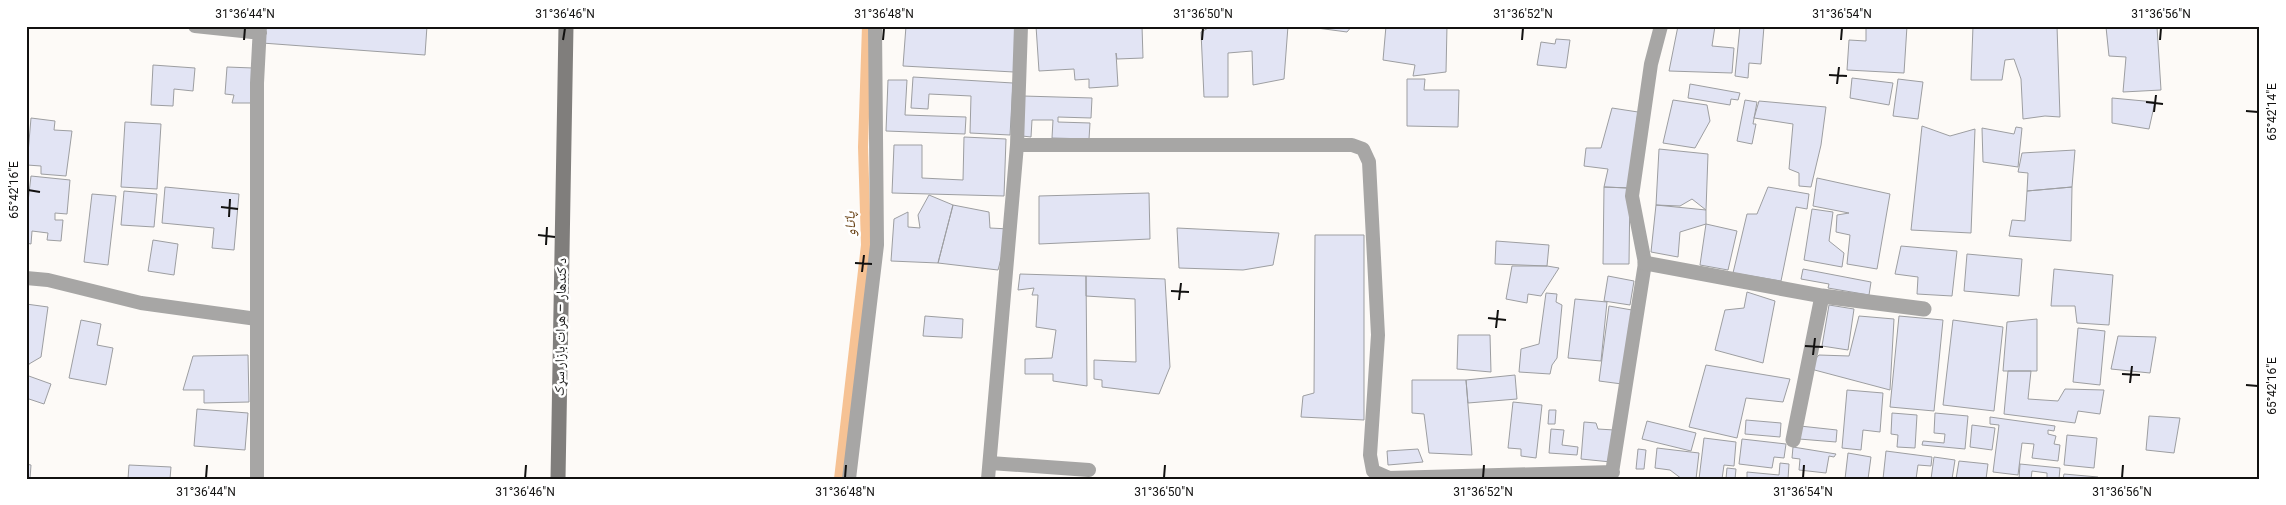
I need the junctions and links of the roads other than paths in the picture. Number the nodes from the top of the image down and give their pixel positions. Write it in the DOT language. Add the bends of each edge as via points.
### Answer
graph roads {
  1 [pos="195,26"];
  2 [pos="566,26"];
  3 [pos="875,26"];
  4 [pos="1021,26"];
  5 [pos="1660,26"];
  6 [pos="260,30"];
  7 [pos="1016,145"];
  8 [pos="1645,263"];
  9 [pos="26,278"];
  10 [pos="1822,296"];
  11 [pos="1924,309"];
  12 [pos="257,319"];
  13 [pos="1793,440"];
  14 [pos="990,463"];
  15 [pos="1089,470"];
  16 [pos="1612,475"];
  17 [pos="257,479"];
  18 [pos="558,479"];
  19 [pos="849,479"];
  20 [pos="988,479"];
  1 -- 6 [label="lane"];
  2 -- 18 [label="main road, د کندهار – هرات بازار سړک"];
  3 -- 19 [label="lane" via="877,245"];
  4 -- 7 [label="lane"];
  5 -- 8 [label="lane" via="1651,64 1632,196"];
  6 -- 12 [label="lane"];
  7 -- 14 [label="lane"];
  7 -- 16 [label="lane" via="1352,145 1364,149 1369,162 1378,335 1370,455 1373,471 1389,478"];
  8 -- 10 [label="street"];
  8 -- 16 [label="lane"];
  9 -- 12 [label="lane" via="48,280 141,304"];
  10 -- 11 [label="street"];
  10 -- 13 [label="street"];
  12 -- 17 [label="lane"];
  14 -- 15 [label="lane"];
  14 -- 20 [label="lane"];
}
